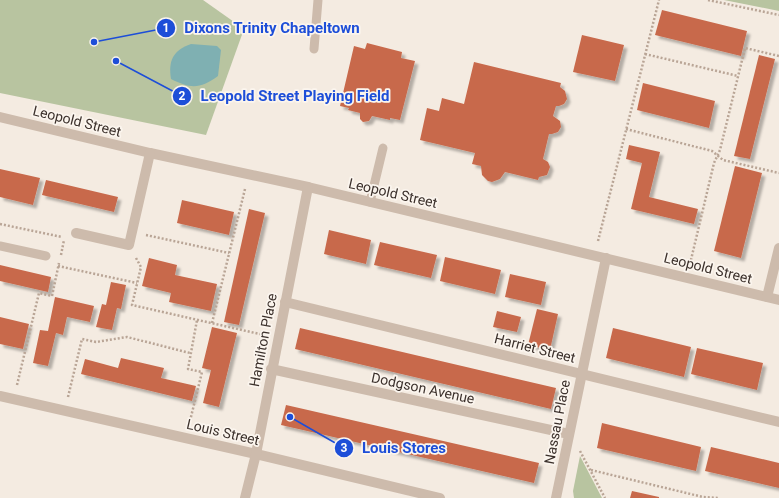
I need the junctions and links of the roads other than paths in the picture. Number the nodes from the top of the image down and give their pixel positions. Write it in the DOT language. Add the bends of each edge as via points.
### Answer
graph roads {
  1 [pos="318,0"];
  2 [pos="314,49"];
  3 [pos="0,117"];
  4 [pos="384,148"];
  5 [pos="150,153"];
  6 [pos="308,187"];
  7 [pos="370,202"];
  8 [pos="76,233"];
  9 [pos="0,246"];
  10 [pos="779,248"];
  11 [pos="46,256"];
  12 [pos="606,258"];
  13 [pos="768,297"];
  14 [pos="779,300"];
  15 [pos="285,302"];
  16 [pos="272,368"];
  17 [pos="581,374"];
  18 [pos="0,396"];
  19 [pos="779,422"];
  20 [pos="569,434"];
  21 [pos="256,454"];
  22 [pos="245,498"];
  23 [pos="440,498"];
  24 [pos="556,498"];
  1 -- 2 [label="lane"];
  3 -- 5 [label="street, Leopold Street"];
  4 -- 7 [label="lane"];
  5 -- 6 [label="street, Leopold Street"];
  5 -- 8 [label="street" via="129,245"];
  6 -- 7 [label="street, Leopold Street"];
  6 -- 15 [label="street, Hamilton Place"];
  7 -- 12 [label="street, Leopold Street"];
  9 -- 11 [label="lane"];
  10 -- 13 [label="street"];
  12 -- 13 [label="street, Leopold Street"];
  12 -- 17 [label="street, Nassau Place"];
  13 -- 14 [label="street, Leopold Street"];
  15 -- 16 [label="street, Hamilton Place"];
  15 -- 17 [label="street, Harriet Street"];
  16 -- 20 [label="street, Dodgson Avenue"];
  16 -- 21 [label="street, Hamilton Place"];
  17 -- 19 [label="street, Harriet Street"];
  17 -- 20 [label="street, Nassau Place"];
  18 -- 21 [label="street, Louis Street"];
  20 -- 24 [label="street, Nassau Place"];
  21 -- 22 [label="street, Hamilton Place"];
  21 -- 23 [label="street, Louis Street"];
}
